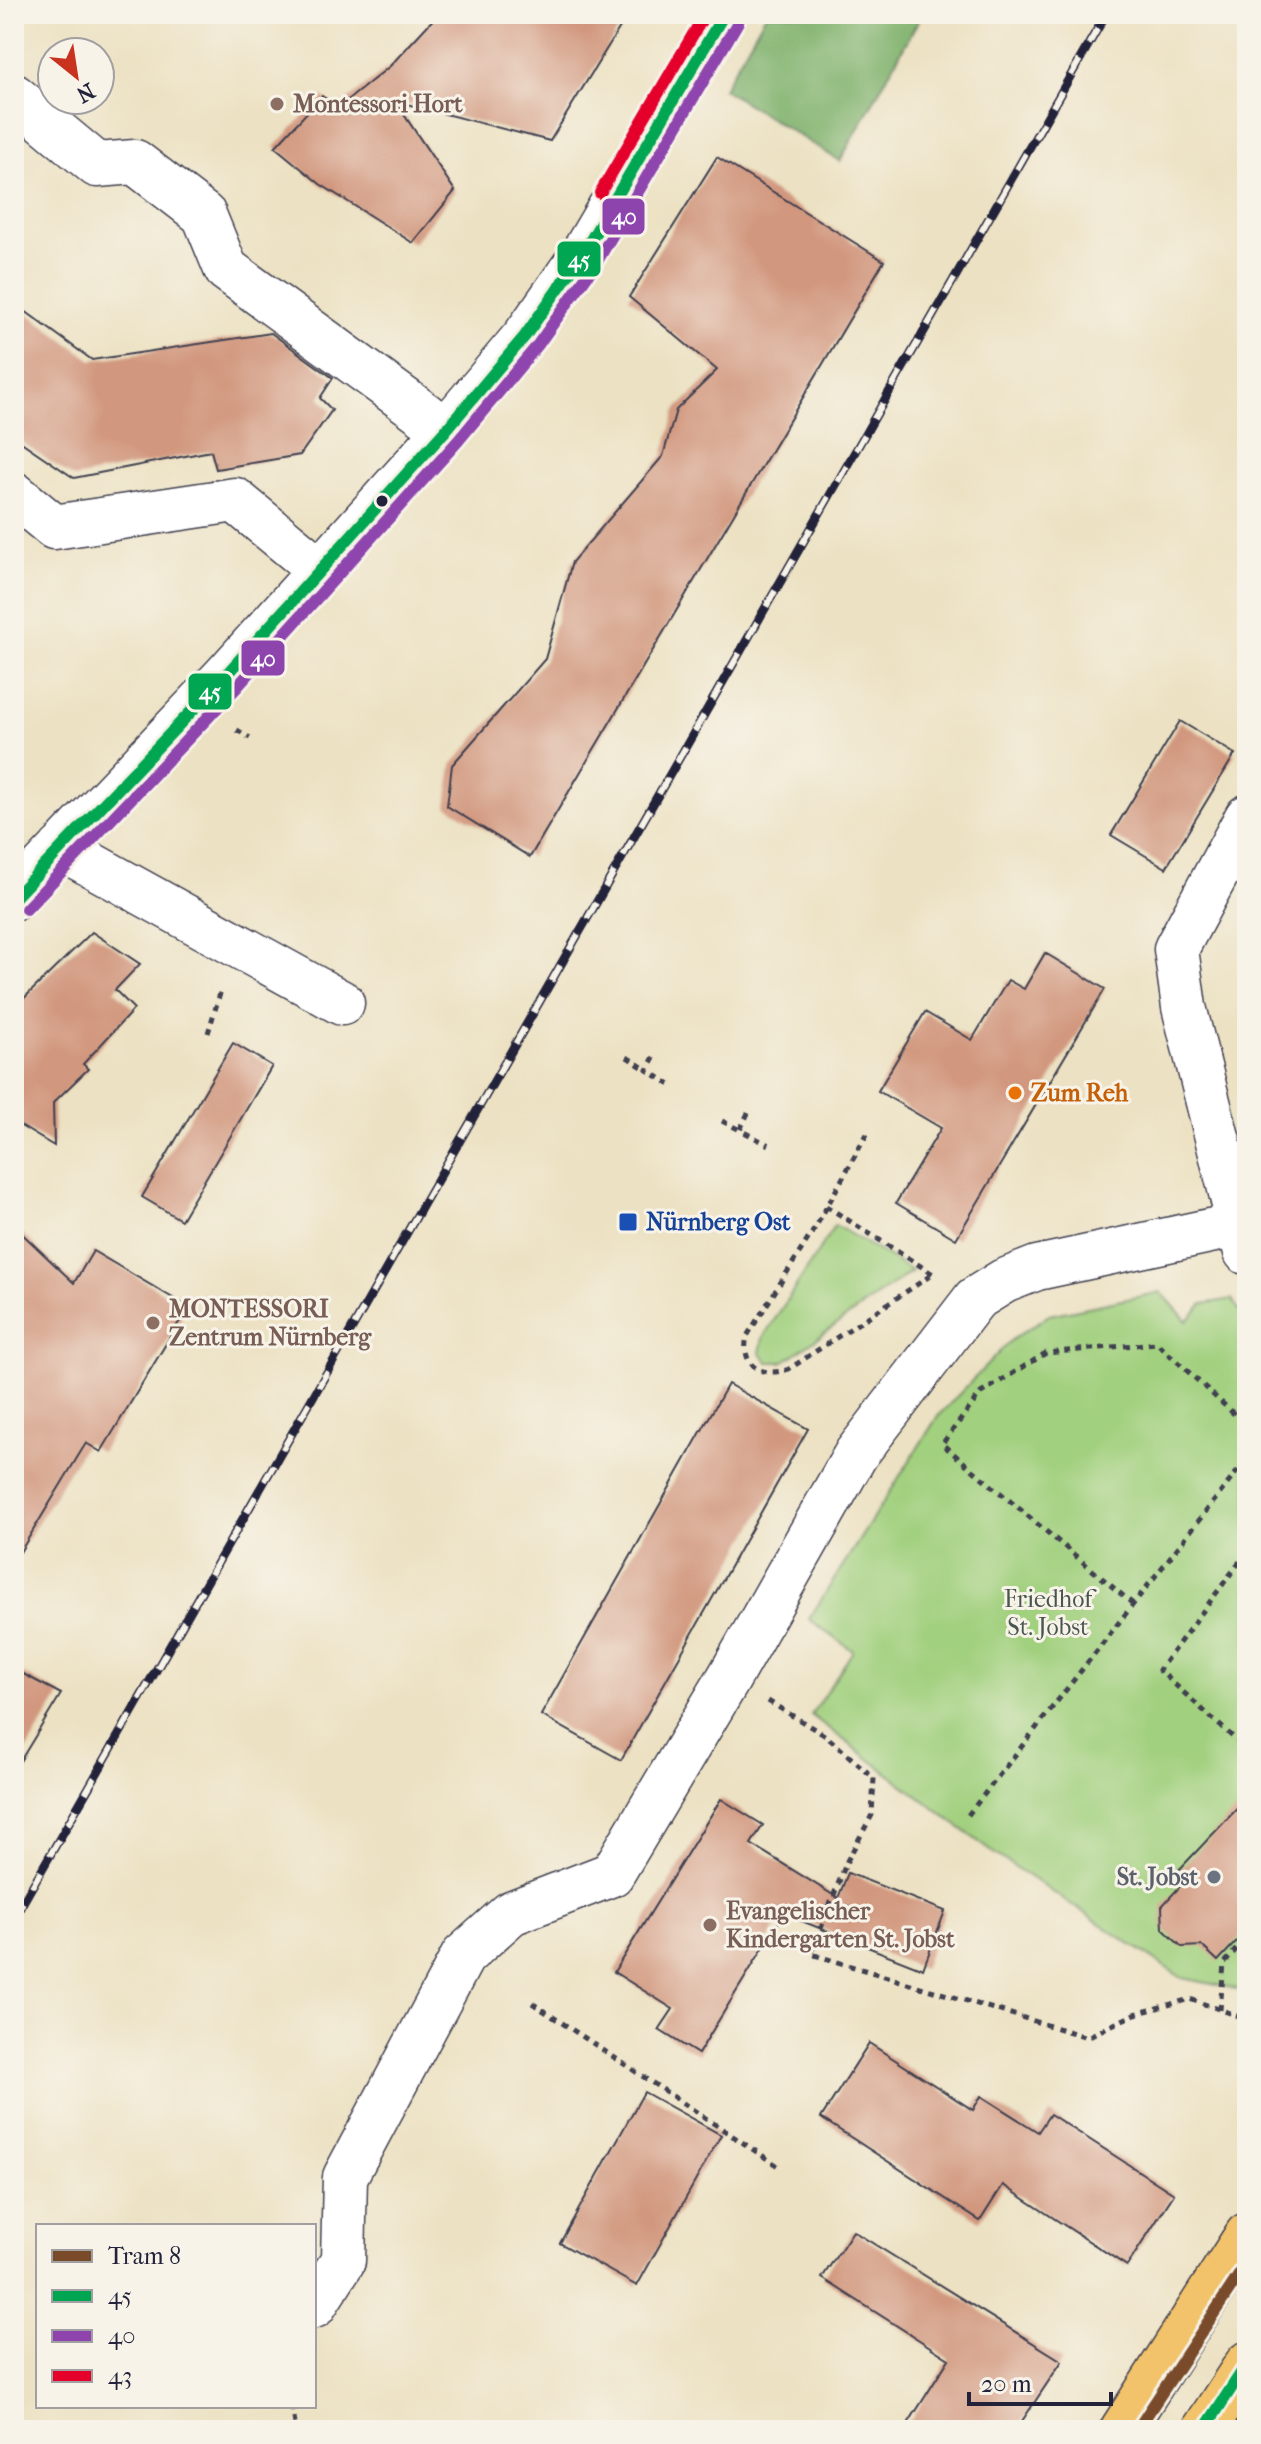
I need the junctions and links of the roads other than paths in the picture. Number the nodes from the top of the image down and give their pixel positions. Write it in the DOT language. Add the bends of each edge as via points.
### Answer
graph roads {
  1 [pos="724,14"];
  2 [pos="14,96"];
  3 [pos="446,430"];
  4 [pos="14,494"];
  5 [pos="320,570"];
  6 [pos="1247,817"];
  7 [pos="61,848"];
  8 [pos="14,898"];
  9 [pos="342,1003"];
  10 [pos="1244,1235"];
  11 [pos="1247,2236"];
  12 [pos="316,2303"];
  13 [pos="1247,2364"];
  14 [pos="1148,2390"];
  15 [pos="1206,2426"];
  16 [pos="1122,2430"];
  1 -- 3 [label="street" via="582,255 525,336"];
  2 -- 3 [label="street" via="97,165 135,162 204,215 226,269"];
  3 -- 5 [label="street"];
  4 -- 5 [label="street" via="54,527 235,500"];
  5 -- 7 [label="street"];
  6 -- 10 [label="street" via="1176,949 1184,1007"];
  7 -- 8 [label="street"];
  7 -- 9 [label="street"];
  10 -- 12 [label="street" via="1037,1268 975,1299 856,1454 612,1874 511,1913 463,1956 345,2177 343,2261"];
  11 -- 14 [label="main road"];
  13 -- 15 [label="main road"];
  14 -- 15 [label="main road"];
  14 -- 16 [label="main road"];
}
